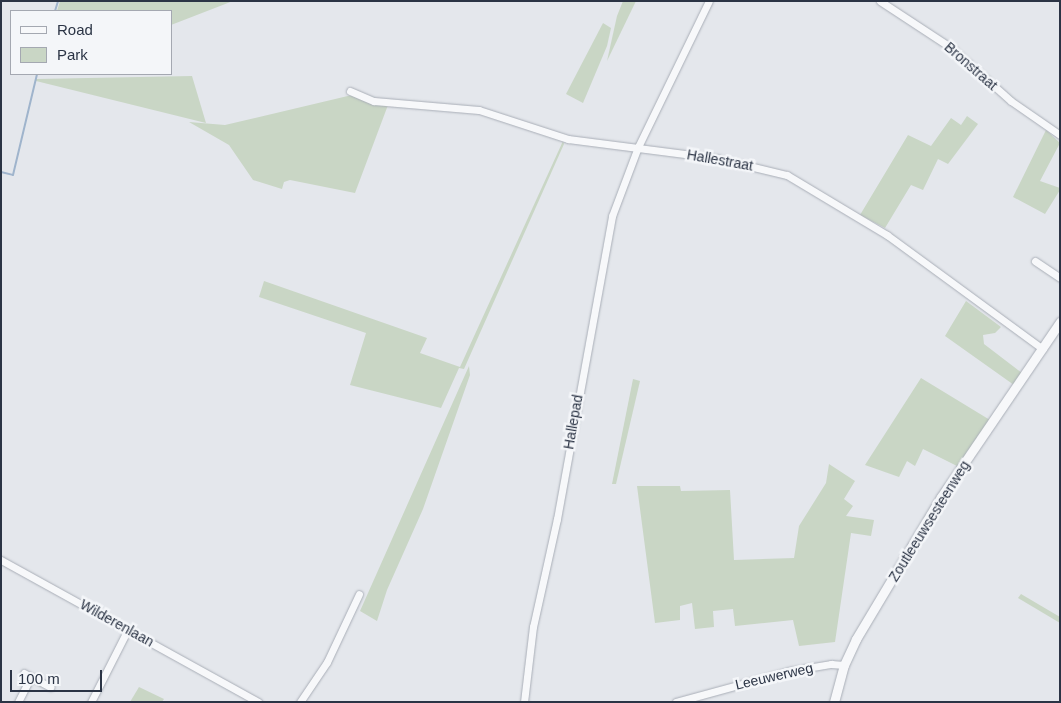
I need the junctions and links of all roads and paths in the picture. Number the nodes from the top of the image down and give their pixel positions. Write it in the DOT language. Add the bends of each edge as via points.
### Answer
graph roads {
  1 [pos="709,1"];
  2 [pos="880,1"];
  3 [pos="350,91"];
  4 [pos="1060,136"];
  5 [pos="638,147"];
  6 [pos="1034,261"];
  7 [pos="1060,278"];
  8 [pos="1060,322"];
  9 [pos="1043,349"];
  10 [pos="1,560"];
  11 [pos="359,594"];
  12 [pos="128,629"];
  13 [pos="844,665"];
  14 [pos="24,673"];
  15 [pos="30,678"];
  16 [pos="50,687"];
  17 [pos="18,702"];
  18 [pos="90,702"];
  19 [pos="258,702"];
  20 [pos="300,702"];
  21 [pos="524,702"];
  22 [pos="676,702"];
  23 [pos="834,702"];
  1 -- 5 [label="street"];
  2 -- 4 [label="street, Bronstraat" via="953,49 1011,101"];
  3 -- 5 [label="street, Hallestraat" via="374,101 479,110 568,139"];
  5 -- 9 [label="street, Hallestraat" via="754,165 806,184 887,235"];
  5 -- 21 [label="street, Hallepad" via="612,216 557,519 533,627"];
  6 -- 7 [label="street"];
  8 -- 9 [label="street, Zoutleeuwsesteenweg"];
  9 -- 13 [label="street, Zoutleeuwsesteenweg" via="941,497"];
  10 -- 12 [label="street, Wilderenlaan"];
  11 -- 20 [label="street" via="327,662"];
  12 -- 18 [label="street"];
  12 -- 19 [label="street, Wilderenlaan"];
  13 -- 22 [label="street, Leeuwerweg" via="789,671"];
  13 -- 23 [label="street, Zoutleeuwsesteenweg"];
  14 -- 15 [label="street"];
  15 -- 16 [label="street"];
  15 -- 17 [label="street"];
}
